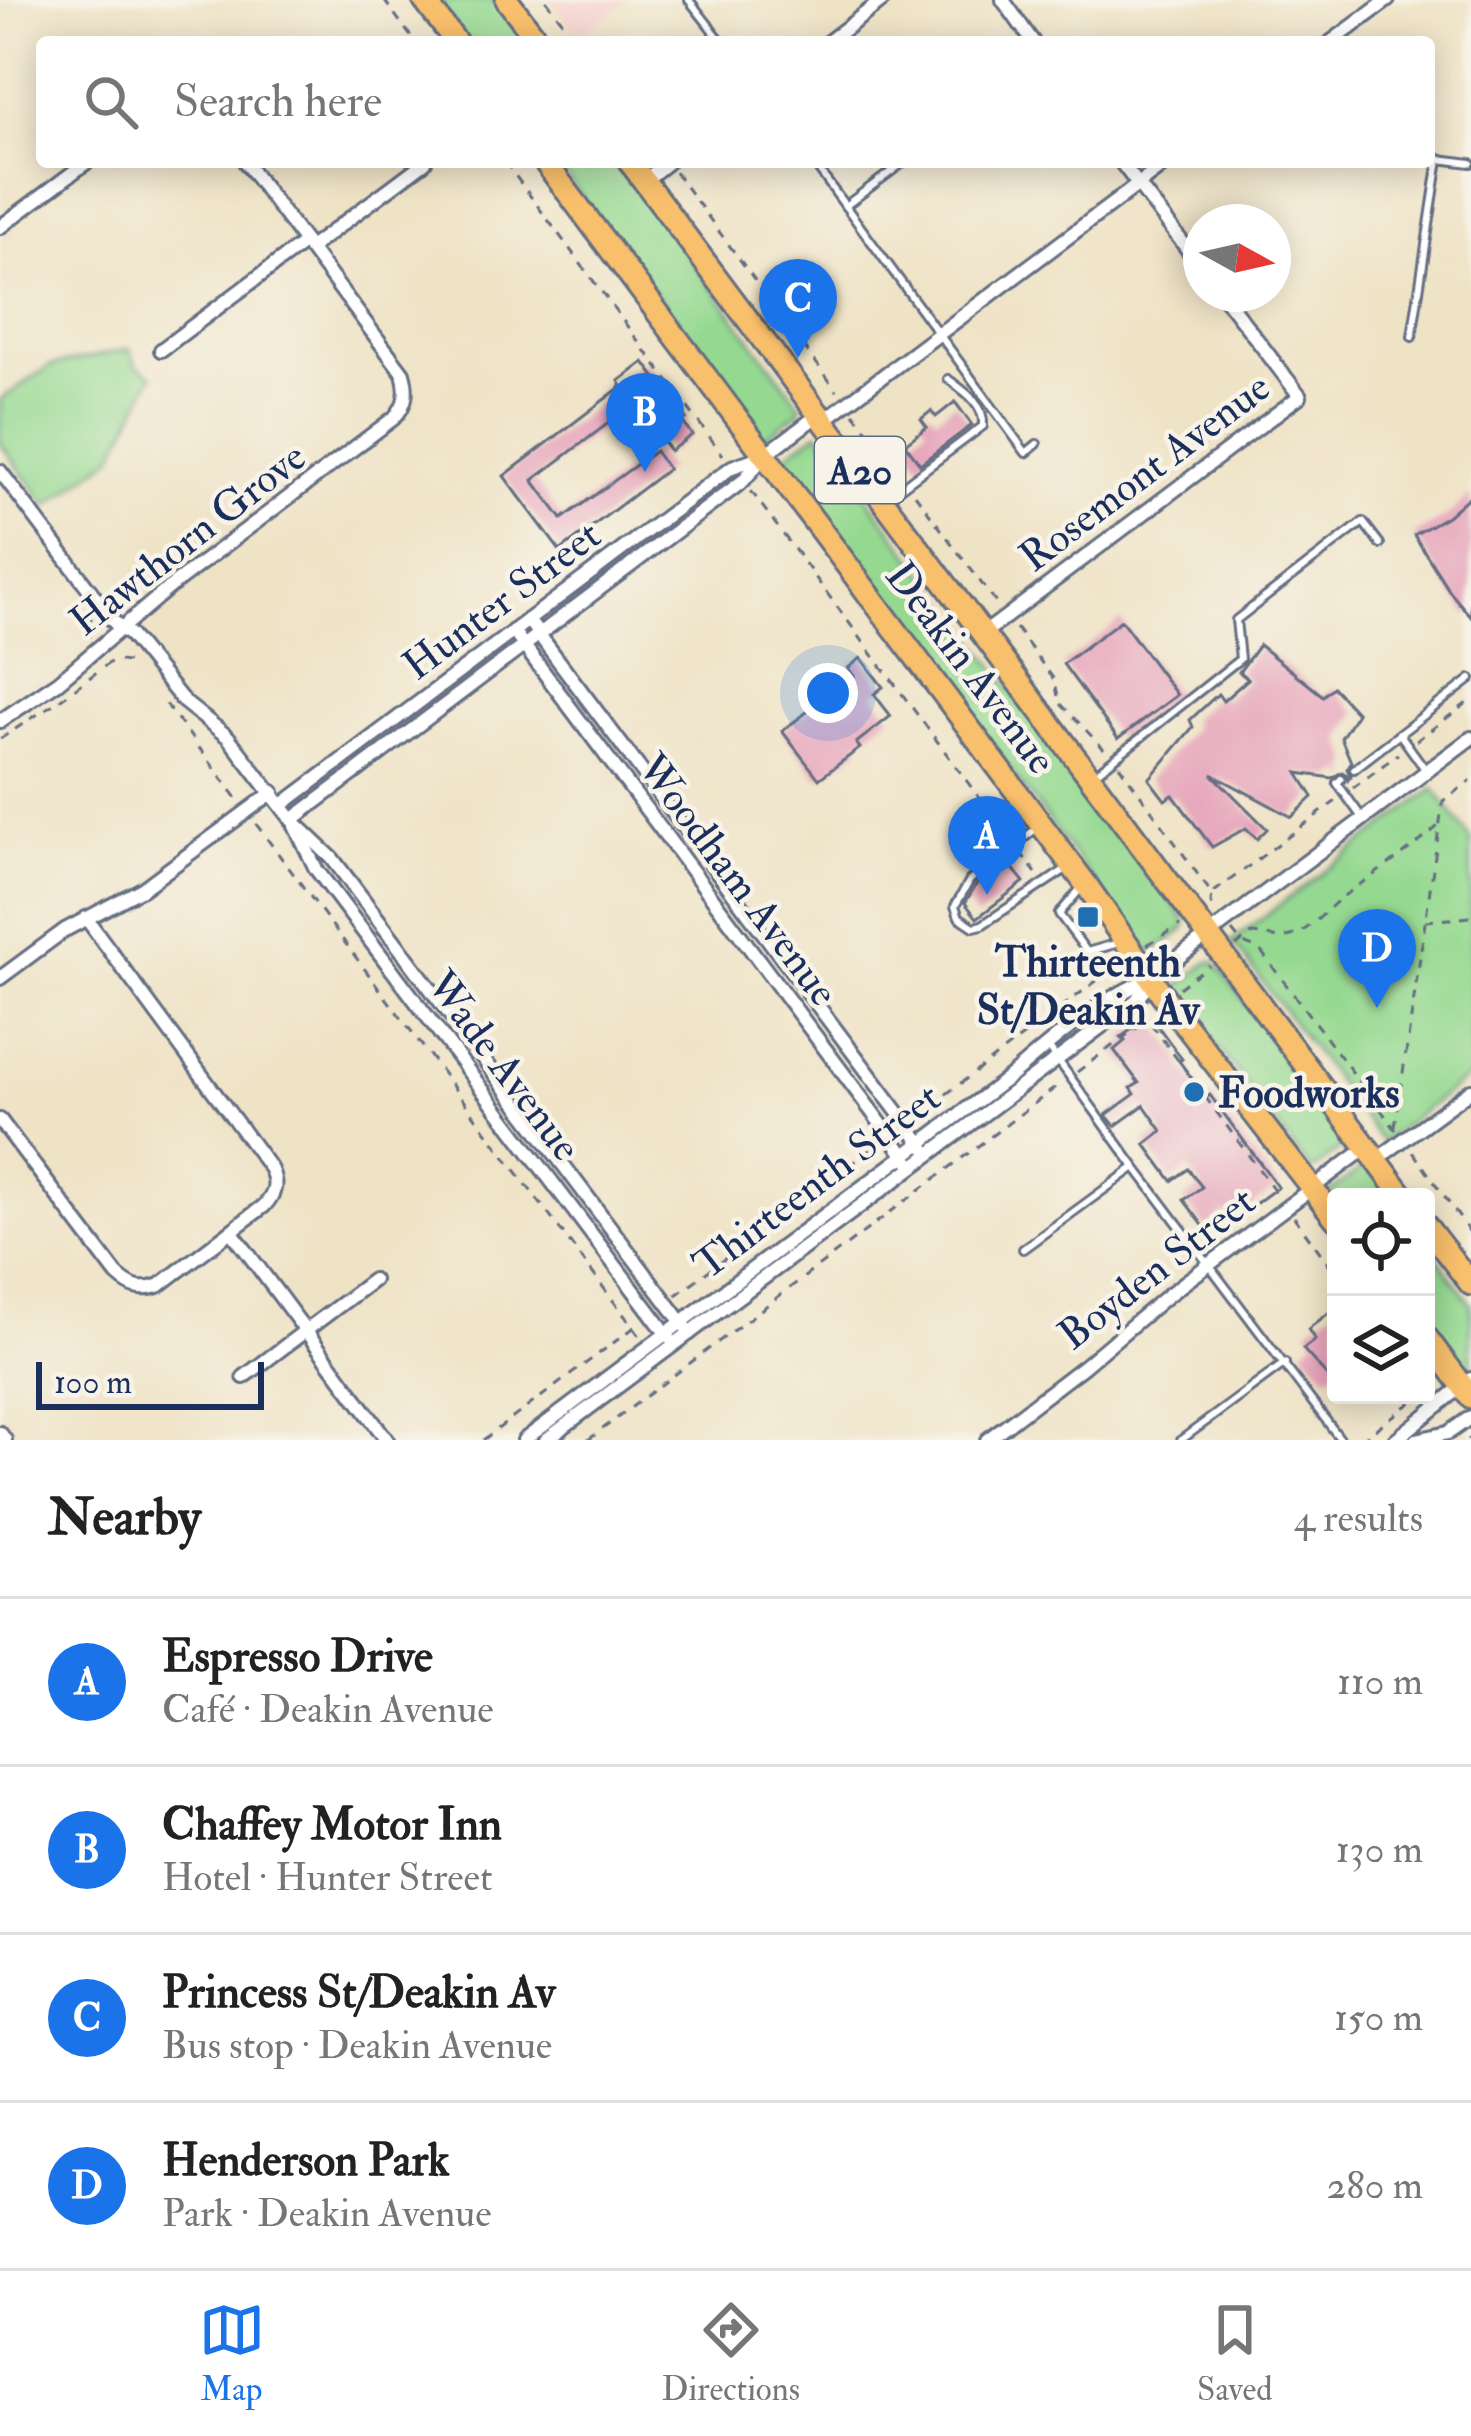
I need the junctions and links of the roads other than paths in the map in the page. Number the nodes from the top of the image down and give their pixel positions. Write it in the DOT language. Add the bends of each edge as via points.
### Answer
graph roads {
  1 [pos="424,0"];
  2 [pos="508,0"];
  3 [pos="689,0"];
  4 [pos="883,0"];
  5 [pos="1003,0"];
  6 [pos="1388,0"];
  7 [pos="451,36"];
  8 [pos="535,36"];
  9 [pos="717,36"];
  10 [pos="836,36"];
  11 [pos="1030,36"];
  12 [pos="1339,36"];
  13 [pos="1471,163"];
  14 [pos="79,168"];
  15 [pos="249,168"];
  16 [pos="416,168"];
  17 [pos="550,168"];
  18 [pos="634,168"];
  19 [pos="660,168"];
  20 [pos="817,168"];
  21 [pos="896,168"];
  22 [pos="1125,168"];
  23 [pos="1160,168"];
  24 [pos="644,181"];
  25 [pos="1138,185"];
  26 [pos="845,206"];
  27 [pos="0,227"];
  28 [pos="1183,244"];
  29 [pos="307,245"];
  30 [pos="1236,312"];
  31 [pos="937,334"];
  32 [pos="1412,337"];
  33 [pos="161,350"];
  34 [pos="948,379"];
  35 [pos="820,418"];
  36 [pos="1037,444"];
  37 [pos="765,455"];
  38 [pos="0,471"];
  39 [pos="883,501"];
  40 [pos="1380,544"];
  41 [pos="528,620"];
  42 [pos="122,628"];
  43 [pos="513,631"];
  44 [pos="982,634"];
  45 [pos="540,636"];
  46 [pos="525,646"];
  47 [pos="1471,679"];
  48 [pos="0,721"];
  49 [pos="1399,733"];
  50 [pos="1471,739"];
  51 [pos="1354,769"];
  52 [pos="1426,772"];
  53 [pos="1090,778"];
  54 [pos="1341,779"];
  55 [pos="272,792"];
  56 [pos="282,805"];
  57 [pos="1364,819"];
  58 [pos="292,820"];
  59 [pos="1041,824"];
  60 [pos="1078,874"];
  61 [pos="86,918"];
  62 [pos="1216,929"];
  63 [pos="1130,948"];
  64 [pos="1150,978"];
  65 [pos="0,979"];
  66 [pos="1047,1045"];
  67 [pos="1058,1059"];
  68 [pos="1471,1090"];
  69 [pos="0,1120"];
  70 [pos="925,1148"];
  71 [pos="1371,1154"];
  72 [pos="909,1161"];
  73 [pos="1135,1167"];
  74 [pos="1313,1188"];
  75 [pos="1397,1188"];
  76 [pos="1327,1207"];
  77 [pos="232,1232"];
  78 [pos="1435,1238"];
  79 [pos="1023,1249"];
  80 [pos="1210,1264"];
  81 [pos="373,1280"];
  82 [pos="1471,1285"];
  83 [pos="686,1327"];
  84 [pos="304,1330"];
  85 [pos="670,1339"];
  86 [pos="1435,1347"];
  87 [pos="1285,1363"];
  88 [pos="244,1377"];
  89 [pos="1468,1387"];
  90 [pos="1471,1417"];
  91 [pos="386,1440"];
  92 [pos="524,1440"];
  93 [pos="546,1440"];
  94 [pos="987,1440"];
  95 [pos="1181,1440"];
  96 [pos="1342,1440"];
  97 [pos="1395,1440"];
  98 [pos="1416,1440"];
  1 -- 7 [label="highway"];
  2 -- 8 [label="highway"];
  3 -- 9 [label="lane"];
  4 -- 10 [label="street"];
  5 -- 11 [label="street"];
  6 -- 12 [label="street"];
  13 -- 32 [label="lane" via="1439,159"];
  14 -- 27 [label="street"];
  15 -- 29 [label="street"];
  16 -- 29 [label="street"];
  17 -- 37 [label="highway, Deakin Avenue / A20"];
  18 -- 24 [label="highway, Deakin Avenue / A20"];
  19 -- 24 [label="street"];
  20 -- 26 [label="lane"];
  21 -- 26 [label="lane"];
  22 -- 25 [label="street"];
  23 -- 25 [label="street, Hunter Street"];
  24 -- 35 [label="highway, Deakin Avenue / A20"];
  25 -- 28 [label="street"];
  25 -- 31 [label="street, Hunter Street"];
  26 -- 31 [label="lane"];
  29 -- 33 [label="street"];
  29 -- 42 [label="street, Hawthorn Grove" via="403,373 406,398 387,423"];
  30 -- 44 [label="street, Rosemont Avenue" via="1300,396"];
  31 -- 35 [label="street, Hunter Street"];
  31 -- 36 [label="lane" via="1026,453"];
  34 -- 39 [label="lane" via="982,412 983,426"];
  35 -- 37 [label="street, Hunter Street"];
  35 -- 39 [label="highway, Deakin Avenue / A20"];
  37 -- 41 [label="street, Hunter Street" via="732,467"];
  37 -- 45 [label="street, Hunter Street" via="743,481"];
  37 -- 59 [label="highway, Deakin Avenue / A20"];
  38 -- 42 [label="street, Wade Avenue"];
  39 -- 44 [label="highway, Deakin Avenue / A20"];
  40 -- 53 [label="lane" via="1363,522 1236,620 1240,659"];
  41 -- 43 [label="street, Hunter Street"];
  41 -- 45 [label="street, Woodham Avenue"];
  42 -- 48 [label="street, Hawthorn Grove"];
  42 -- 55 [label="street, Wade Avenue"];
  43 -- 46 [label="street, Woodham Avenue"];
  43 -- 56 [label="street, Hunter Street"];
  44 -- 53 [label="highway, Deakin Avenue / A20"];
  45 -- 46 [label="street, Hunter Street"];
  45 -- 70 [label="street, Woodham Avenue"];
  46 -- 58 [label="street, Hunter Street"];
  46 -- 72 [label="street, Woodham Avenue"];
  47 -- 49 [label="lane"];
  49 -- 51 [label="lane"];
  49 -- 52 [label="lane"];
  50 -- 52 [label="street, Thirteenth Street"];
  52 -- 57 [label="street, Thirteenth Street"];
  53 -- 62 [label="highway, Deakin Avenue / A20" via="1195,915"];
  54 -- 57 [label="lane"];
  55 -- 56 [label="street, Wade Avenue"];
  55 -- 61 [label="street" via="142,889"];
  56 -- 58 [label="street, Wade Avenue"];
  57 -- 62 [label="street, Thirteenth Street"];
  58 -- 83 [label="street, Wade Avenue" via="332,857"];
  58 -- 85 [label="street, Wade Avenue" via="316,869"];
  59 -- 60 [label="highway, Deakin Avenue / A20"];
  59 -- 60 [label="lane" via="970,880 955,906 959,916 982,925 1044,884"];
  60 -- 63 [label="highway, Deakin Avenue / A20"];
  60 -- 63 [label="lane" via="1059,914 1087,952"];
  61 -- 65 [label="street"];
  61 -- 77 [label="street" via="274,1175 271,1199"];
  62 -- 64 [label="street, Thirteenth Street"];
  62 -- 71 [label="highway, Deakin Avenue / A20"];
  63 -- 64 [label="highway, Deakin Avenue / A20"];
  64 -- 66 [label="street, Thirteenth Street"];
  64 -- 67 [label="street, Thirteenth Street" via="1137,1000"];
  64 -- 74 [label="highway, Deakin Avenue / A20"];
  66 -- 67 [label="lane"];
  66 -- 70 [label="street, Thirteenth Street"];
  67 -- 70 [label="street, Thirteenth Street"];
  67 -- 73 [label="lane"];
  68 -- 71 [label="street, Boyden Street"];
  69 -- 77 [label="street" via="117,1276 135,1288 160,1285"];
  70 -- 72 [label="street, Thirteenth Street"];
  71 -- 74 [label="street, Boyden Street"];
  71 -- 75 [label="highway, Deakin Avenue / A20"];
  72 -- 83 [label="street, Thirteenth Street"];
  73 -- 79 [label="lane"];
  73 -- 80 [label="lane"];
  74 -- 76 [label="highway, Deakin Avenue / A20"];
  74 -- 80 [label="street, Boyden Street"];
  77 -- 84 [label="street"];
  78 -- 82 [label="highway"];
  80 -- 87 [label="lane"];
  80 -- 94 [label="street, Boyden Street"];
  81 -- 84 [label="street"];
  83 -- 85 [label="street, Thirteenth Street"];
  84 -- 88 [label="street"];
  84 -- 91 [label="street"];
  85 -- 92 [label="street, Thirteenth Street"];
  85 -- 93 [label="street, Thirteenth Street"];
  86 -- 89 [label="highway"];
  87 -- 95 [label="lane"];
  87 -- 96 [label="lane"];
  89 -- 97 [label="street"];
  90 -- 98 [label="street"];
}
